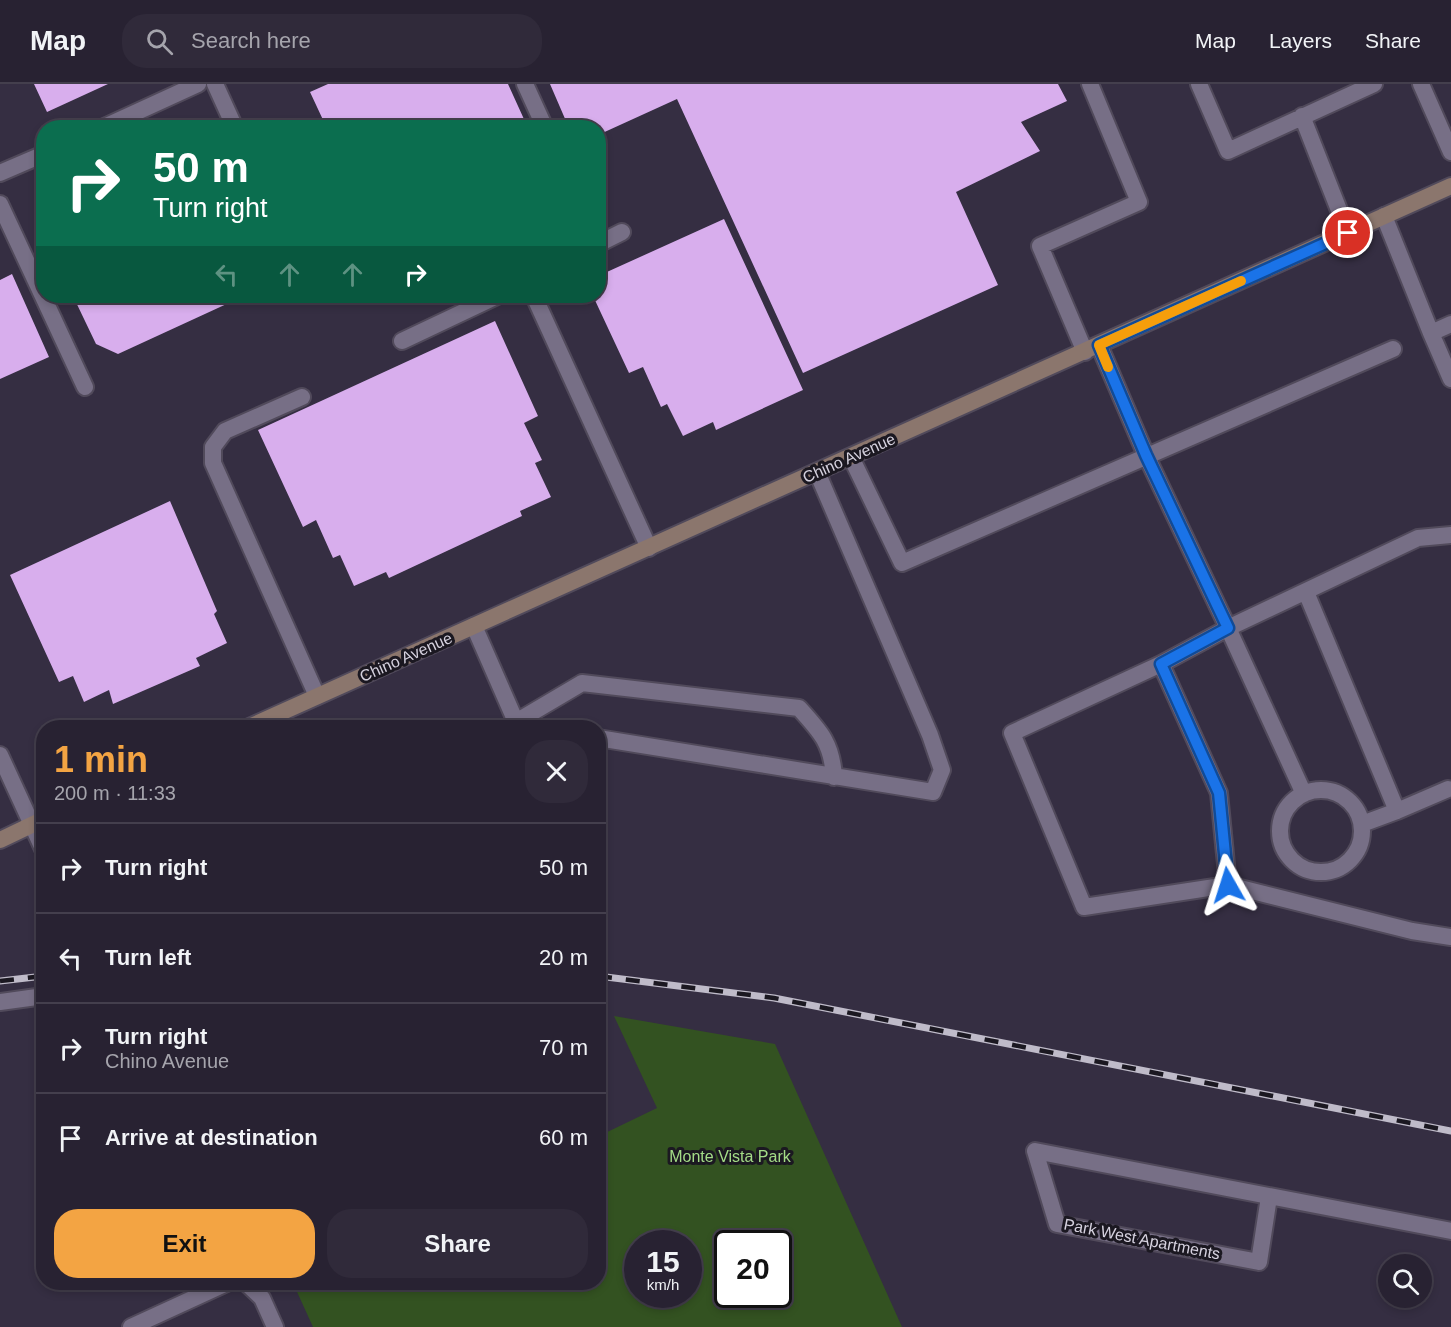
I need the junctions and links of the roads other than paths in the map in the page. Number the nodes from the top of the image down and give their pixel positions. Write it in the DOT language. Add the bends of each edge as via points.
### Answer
graph roads {
  1 [pos="215,84"];
  2 [pos="525,84"];
  3 [pos="1090,84"];
  4 [pos="1199,84"];
  5 [pos="1374,84"];
  6 [pos="1421,84"];
  7 [pos="191,85"];
  8 [pos="1302,116"];
  9 [pos="119,120"];
  10 [pos="231,120"];
  11 [pos="541,120"];
  12 [pos="1451,152"];
  13 [pos="36,157"];
  14 [pos="0,173"];
  15 [pos="1451,186"];
  16 [pos="0,204"];
  17 [pos="1384,216"];
  18 [pos="622,232"];
  19 [pos="1348,233"];
  20 [pos="606,240"];
  21 [pos="36,282"];
  22 [pos="46,303"];
  23 [pos="482,303"];
  24 [pos="537,303"];
  25 [pos="1451,324"];
  26 [pos="1431,333"];
  27 [pos="402,341"];
  28 [pos="1092,349"];
  29 [pos="1393,349"];
  30 [pos="1451,379"];
  31 [pos="85,387"];
  32 [pos="302,398"];
  33 [pos="1146,455"];
  34 [pos="851,457"];
  35 [pos="817,472"];
  36 [pos="1451,535"];
  37 [pos="649,548"];
  38 [pos="1306,592"];
  39 [pos="474,626"];
  40 [pos="1228,628"];
  41 [pos="1161,664"];
  42 [pos="317,696"];
  43 [pos="264,720"];
  44 [pos="515,720"];
  45 [pos="525,720"];
  46 [pos="606,739"];
  47 [pos="0,755"];
  48 [pos="834,777"];
  49 [pos="1450,791"];
  50 [pos="1305,794"];
  51 [pos="1397,811"];
  52 [pos="36,818"];
  53 [pos="36,822"];
  54 [pos="1362,824"];
  55 [pos="0,840"];
  56 [pos="1228,885"];
  57 [pos="1451,937"];
  58 [pos="36,997"];
  59 [pos="0,1002"];
  60 [pos="1269,1197"];
  61 [pos="1451,1231"];
  62 [pos="212,1290"];
  63 [pos="258,1290"];
  64 [pos="131,1327"];
  65 [pos="275,1327"];
  1 -- 10 [label="street"];
  2 -- 11 [label="street"];
  3 -- 28 [label="street" via="1139,202 1040,246"];
  4 -- 8 [label="street" via="1228,152"];
  5 -- 8 [label="street"];
  6 -- 12 [label="street"];
  7 -- 9 [label="street"];
  8 -- 19 [label="street"];
  13 -- 14 [label="street"];
  15 -- 17 [label="main road, Chino Avenue"];
  16 -- 21 [label="street"];
  17 -- 19 [label="main road, Chino Avenue"];
  17 -- 26 [label="street"];
  18 -- 20 [label="street"];
  19 -- 28 [label="main road, Chino Avenue"];
  22 -- 31 [label="street"];
  23 -- 27 [label="street"];
  24 -- 37 [label="street"];
  25 -- 26 [label="street"];
  26 -- 30 [label="street"];
  28 -- 33 [label="street"];
  28 -- 34 [label="main road, Chino Avenue"];
  29 -- 33 [label="street"];
  32 -- 42 [label="street" via="225,431 213,447 213,463"];
  33 -- 34 [label="street" via="902,563"];
  33 -- 40 [label="street"];
  34 -- 35 [label="main road, Chino Avenue"];
  35 -- 37 [label="main road, Chino Avenue"];
  35 -- 48 [label="street" via="942,770 933,792"];
  36 -- 38 [label="street" via="1418,538"];
  37 -- 39 [label="main road, Chino Avenue"];
  38 -- 40 [label="street"];
  38 -- 51 [label="street"];
  39 -- 42 [label="main road, Chino Avenue"];
  39 -- 44 [label="street"];
  40 -- 41 [label="street"];
  40 -- 50 [label="street"];
  41 -- 56 [label="street" via="1219,793"];
  41 -- 56 [label="street" via="1012,733 1084,907"];
  42 -- 43 [label="main road, Chino Avenue"];
  45 -- 48 [label="street" via="582,683 799,708 833,754"];
  46 -- 48 [label="street"];
  47 -- 52 [label="street"];
  49 -- 51 [label="street"];
  50 -- 54 [label="street" via="1329,791 1341,795 1358,813"];
  50 -- 54 [label="street" via="1285,811 1280,836 1284,849 1302,867 1327,872 1339,868 1358,850"];
  51 -- 54 [label="street"];
  53 -- 55 [label="main road"];
  56 -- 57 [label="street" via="1412,931"];
  58 -- 59 [label="street"];
  60 -- 60 [label="street, Park West Apartments" via="1094,1162 1035,1151 1057,1224 1260,1262"];
  60 -- 61 [label="street, Park West Apartments"];
  62 -- 64 [label="street"];
  63 -- 65 [label="street"];
}
